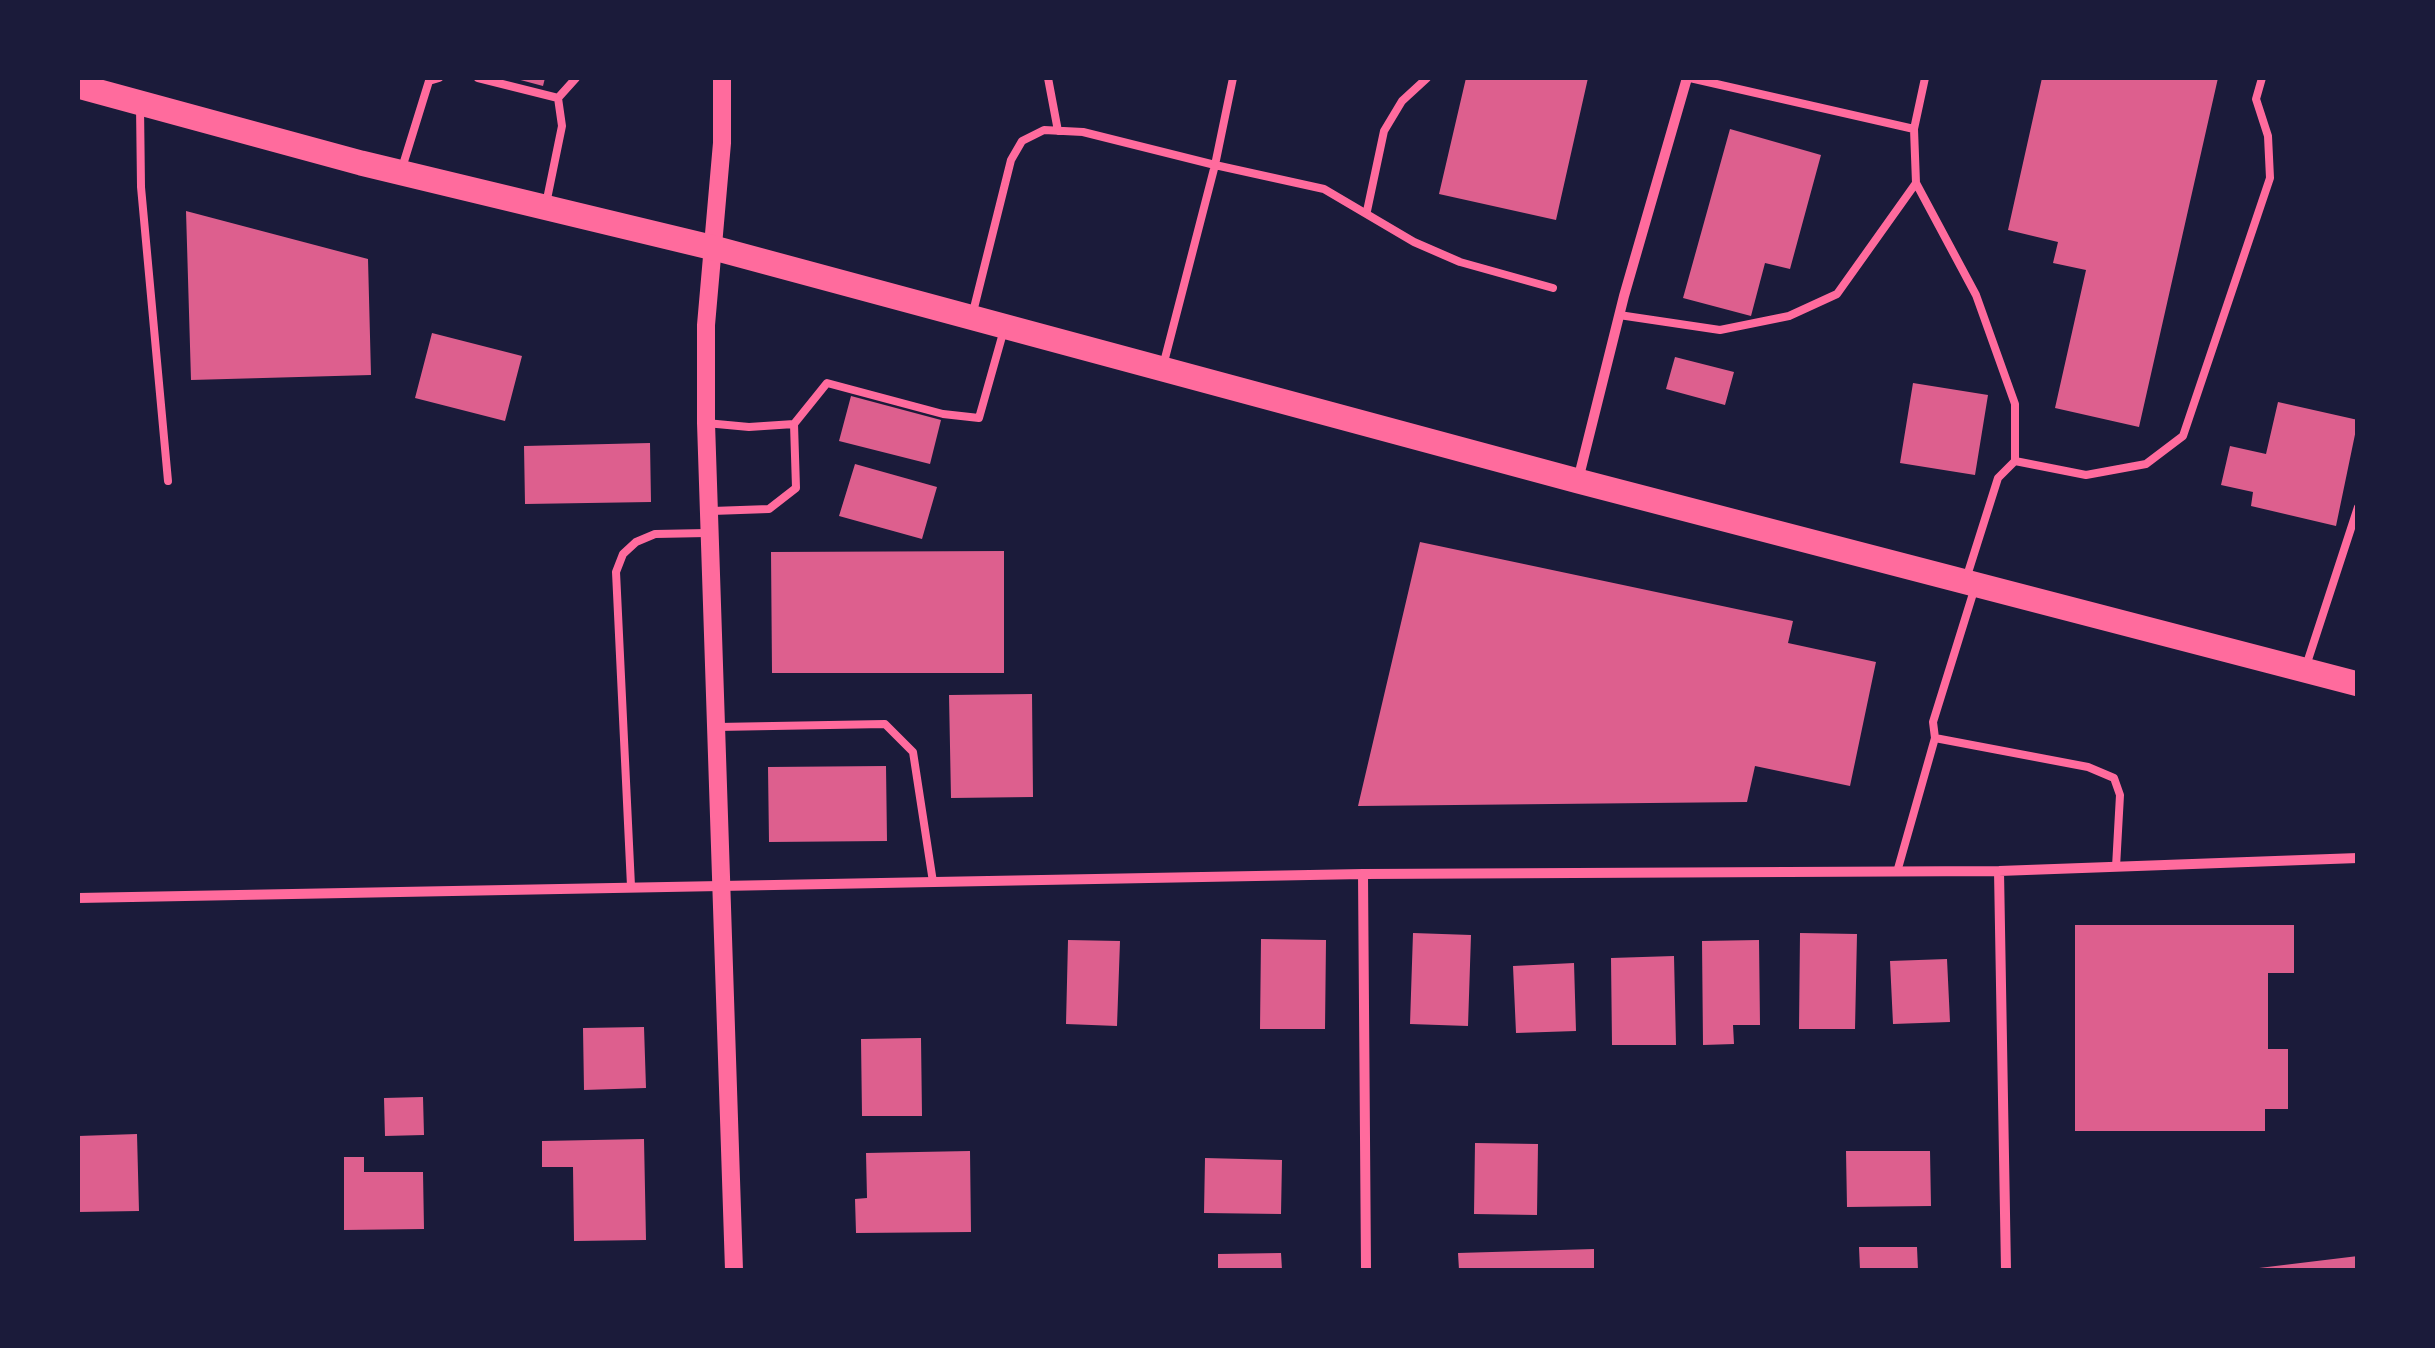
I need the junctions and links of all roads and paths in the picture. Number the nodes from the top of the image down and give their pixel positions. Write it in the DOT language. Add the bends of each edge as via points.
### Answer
graph roads {
  1 [pos="439,78"];
  2 [pos="478,78"];
  3 [pos="576,78"];
  4 [pos="722,78"];
  5 [pos="1048,78"];
  6 [pos="1233,78"];
  7 [pos="1426,78"];
  8 [pos="1689,78"];
  9 [pos="1925,78"];
  10 [pos="2262,78"];
  11 [pos="78,86"];
  12 [pos="558,98"];
  13 [pos="140,104"];
  14 [pos="1914,129"];
  15 [pos="1058,131"];
  16 [pos="1215,165"];
  17 [pos="401,172"];
  18 [pos="1916,183"];
  19 [pos="546,207"];
  20 [pos="1366,212"];
  21 [pos="714,248"];
  22 [pos="1553,288"];
  23 [pos="1619,315"];
  24 [pos="971,319"];
  25 [pos="1004,328"];
  26 [pos="1162,370"];
  27 [pos="706,423"];
  28 [pos="794,424"];
  29 [pos="2015,461"];
  30 [pos="168,480"];
  31 [pos="1578,481"];
  32 [pos="2358,507"];
  33 [pos="707,511"];
  34 [pos="707,533"];
  35 [pos="1970,584"];
  36 [pos="2304,670"];
  37 [pos="2358,684"];
  38 [pos="717,727"];
  39 [pos="1936,738"];
  40 [pos="2358,858"];
  41 [pos="2116,867"];
  42 [pos="1999,871"];
  43 [pos="1897,872"];
  44 [pos="1363,874"];
  45 [pos="932,882"];
  46 [pos="724,884"];
  47 [pos="631,886"];
  48 [pos="78,898"];
  49 [pos="734,1270"];
  50 [pos="1366,1270"];
  51 [pos="2006,1270"];
  1 -- 17 [label="lane" via="428,81"];
  2 -- 12 [label="lane"];
  3 -- 12 [label="lane"];
  4 -- 21 [label="street"];
  5 -- 15 [label="lane"];
  6 -- 16 [label="lane"];
  7 -- 20 [label="lane" via="1384,131"];
  8 -- 14 [label="lane"];
  8 -- 23 [label="street"];
  9 -- 14 [label="lane"];
  10 -- 29 [label="lane" via="2256,99 2268,136 2270,178 2183,436 2146,464 2086,475"];
  11 -- 13 [label="main road"];
  12 -- 19 [label="lane" via="562,126"];
  13 -- 17 [label="main road"];
  13 -- 30 [label="lane" via="141,187"];
  14 -- 18 [label="lane"];
  15 -- 16 [label="lane"];
  15 -- 24 [label="lane" via="1022,141 1010,160"];
  16 -- 20 [label="lane" via="1324,189"];
  16 -- 26 [label="lane"];
  17 -- 19 [label="main road"];
  18 -- 23 [label="lane" via="1837,294 1789,316 1720,330"];
  18 -- 29 [label="lane" via="1976,295 2015,404"];
  19 -- 21 [label="main road"];
  20 -- 22 [label="lane" via="1460,262"];
  21 -- 24 [label="main road"];
  21 -- 27 [label="street"];
  23 -- 31 [label="street"];
  24 -- 25 [label="main road"];
  25 -- 26 [label="main road"];
  25 -- 28 [label="lane" via="979,418 827,383"];
  26 -- 31 [label="main road"];
  27 -- 28 [label="lane"];
  27 -- 33 [label="street"];
  28 -- 33 [label="lane" via="796,488 769,508"];
  29 -- 35 [label="lane" via="1998,478"];
  31 -- 35 [label="main road"];
  32 -- 36 [label="lane"];
  33 -- 34 [label="street"];
  34 -- 38 [label="street"];
  34 -- 47 [label="lane" via="655,534 636,542 616,572"];
  35 -- 36 [label="main road"];
  35 -- 39 [label="lane" via="1933,722"];
  36 -- 37 [label="main road"];
  38 -- 45 [label="lane" via="886,724 913,752"];
  38 -- 46 [label="street"];
  39 -- 41 [label="lane" via="2088,767 2114,778 2120,794"];
  39 -- 43 [label="lane"];
  40 -- 41 [label="street"];
  41 -- 42 [label="street"];
  42 -- 43 [label="street"];
  42 -- 51 [label="street"];
  43 -- 44 [label="street"];
  44 -- 45 [label="street"];
  44 -- 50 [label="street"];
  45 -- 46 [label="street"];
  46 -- 47 [label="street"];
  46 -- 49 [label="street"];
  47 -- 48 [label="street"];
}
